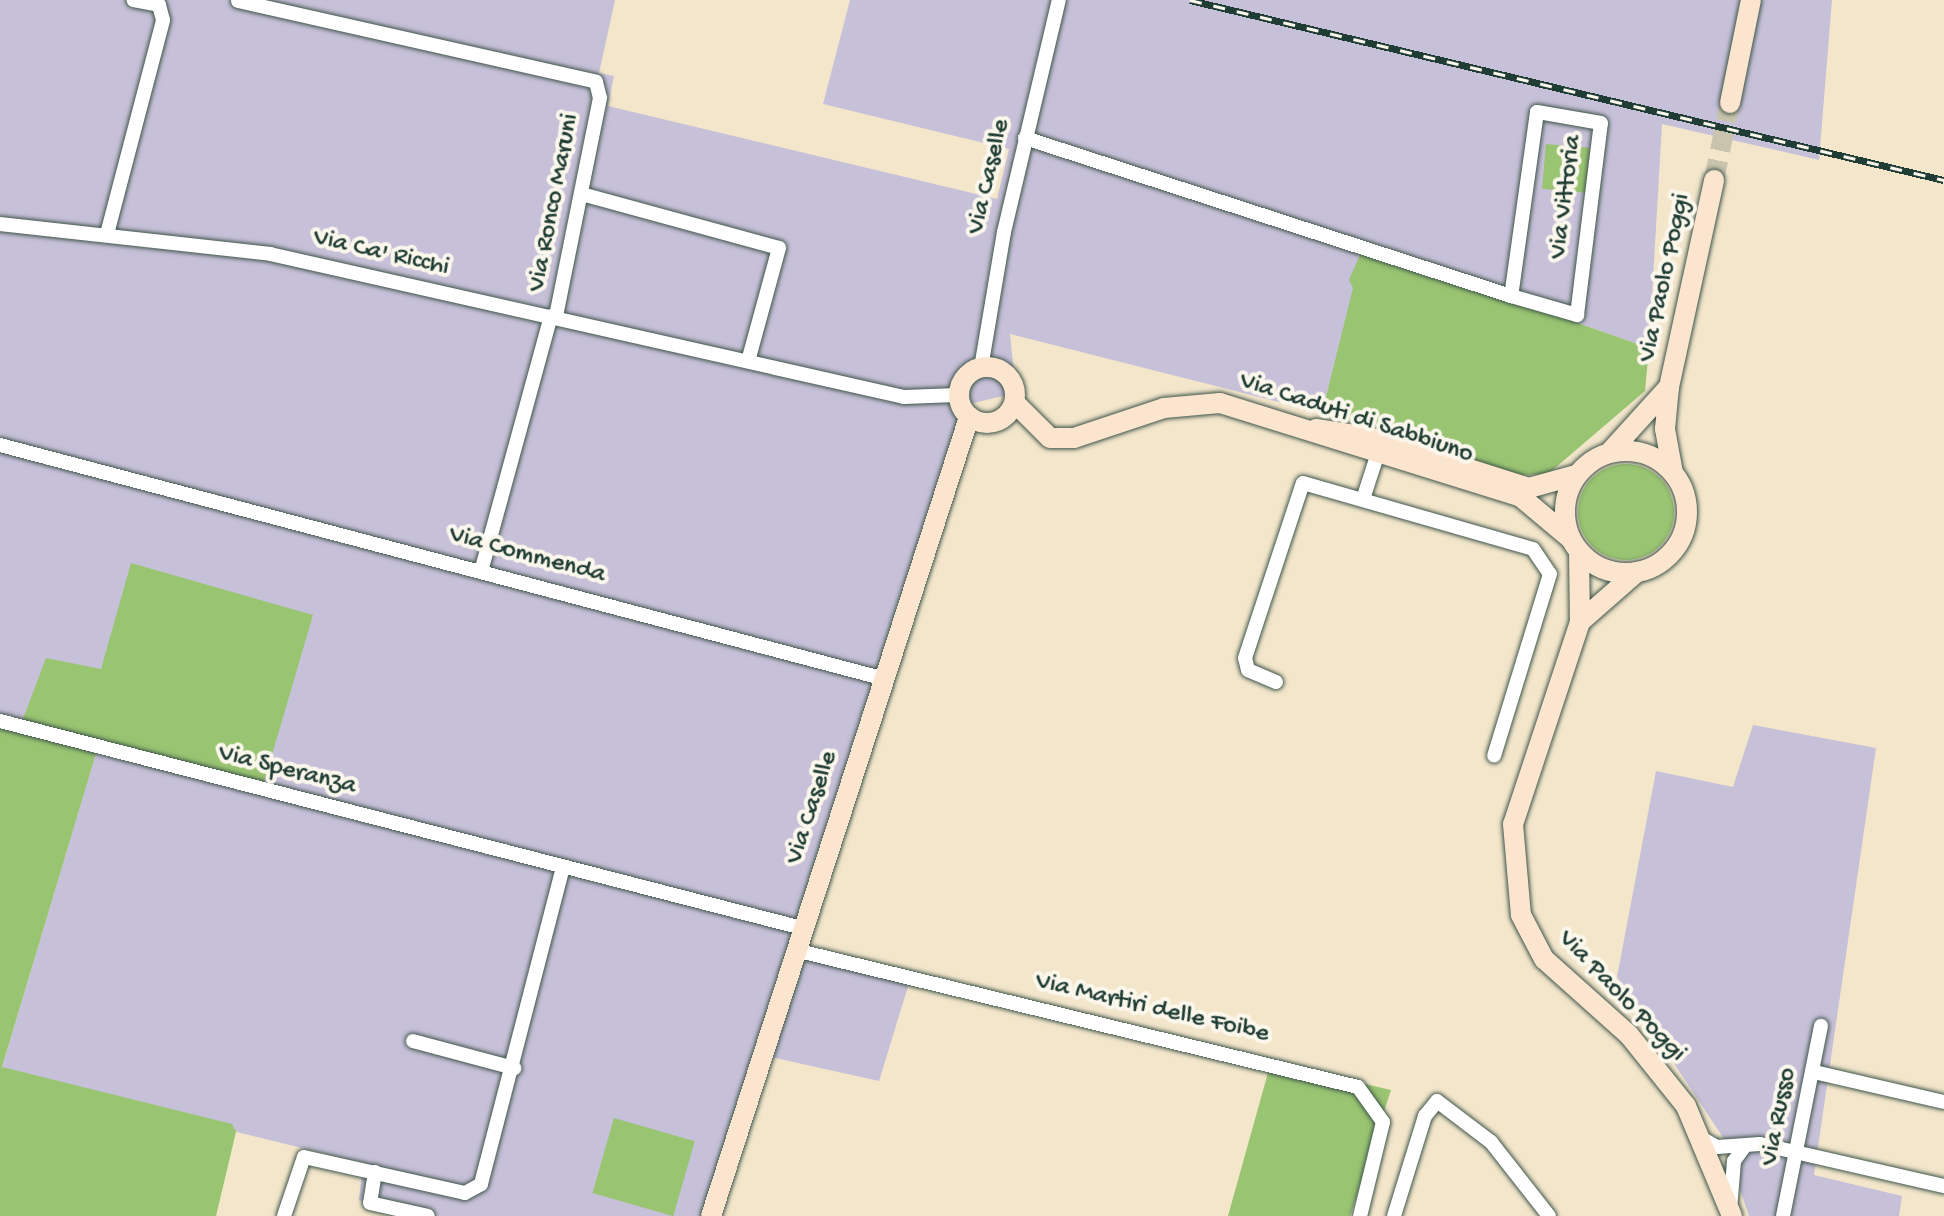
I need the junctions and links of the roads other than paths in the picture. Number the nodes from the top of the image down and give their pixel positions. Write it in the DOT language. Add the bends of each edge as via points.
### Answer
graph roads {
  1 [pos="133,0"];
  2 [pos="1059,0"];
  3 [pos="1751,0"];
  4 [pos="238,1"];
  5 [pos="1730,103"];
  6 [pos="1025,138"];
  7 [pos="1714,180"];
  8 [pos="582,194"];
  9 [pos="0,224"];
  10 [pos="107,234"];
  11 [pos="1511,296"];
  12 [pos="553,316"];
  13 [pos="748,361"];
  14 [pos="981,368"];
  15 [pos="1669,387"];
  16 [pos="957,395"];
  17 [pos="1015,403"];
  18 [pos="969,417"];
  19 [pos="995,421"];
  20 [pos="1032,426"];
  21 [pos="1313,430"];
  22 [pos="0,445"];
  23 [pos="1610,452"];
  24 [pos="1377,456"];
  25 [pos="1673,473"];
  26 [pos="1576,475"];
  27 [pos="1364,496"];
  28 [pos="1575,545"];
  29 [pos="482,568"];
  30 [pos="1637,572"];
  31 [pos="1580,622"];
  32 [pos="881,678"];
  33 [pos="1276,682"];
  34 [pos="0,721"];
  35 [pos="1494,756"];
  36 [pos="563,867"];
  37 [pos="802,928"];
  38 [pos="795,950"];
  39 [pos="1821,1026"];
  40 [pos="413,1041"];
  41 [pos="514,1068"];
  42 [pos="1814,1072"];
  43 [pos="1944,1102"];
  44 [pos="1703,1139"];
  45 [pos="1744,1147"];
  46 [pos="1799,1152"];
  47 [pos="375,1172"];
  48 [pos="1944,1186"];
  49 [pos="1731,1213"];
  50 [pos="284,1216"];
  51 [pos="428,1216"];
  52 [pos="711,1216"];
  53 [pos="1360,1216"];
  54 [pos="1394,1216"];
  55 [pos="1549,1216"];
  56 [pos="1783,1216"];
  1 -- 10 [label="street" via="159,5 163,20"];
  2 -- 6 [label="street, Via Caselle"];
  3 -- 5 [label="street"];
  4 -- 8 [label="street, Via Ronco Maruni" via="596,82 600,98"];
  6 -- 11 [label="street, Via Vittoria"];
  6 -- 14 [label="street, Via Caselle"];
  7 -- 15 [label="street, Via Paolo Poggi"];
  8 -- 12 [label="street, Via Ronco Maruni"];
  8 -- 13 [label="street" via="779,248"];
  9 -- 10 [label="street, Via Ca' Ricchi"];
  10 -- 12 [label="street, Via Ca' Ricchi" via="270,254"];
  11 -- 11 [label="street, Via Vittoria" via="1577,315 1601,123 1537,112"];
  12 -- 13 [label="street, Via Ca' Ricchi"];
  12 -- 29 [label="street, Via Ronco Maruni"];
  13 -- 16 [label="street, Via Ca' Ricchi" via="904,397"];
  14 -- 16 [label="street"];
  14 -- 17 [label="street" via="1012,380"];
  15 -- 23 [label="street, Via Paolo Poggi"];
  15 -- 25 [label="street, Via Paolo Poggi" via="1665,429"];
  16 -- 18 [label="street"];
  17 -- 19 [label="street"];
  17 -- 20 [label="street"];
  18 -- 19 [label="street"];
  18 -- 32 [label="street, Via Caselle"];
  19 -- 20 [label="street, Via Caduti di Sabbiuno"];
  20 -- 21 [label="street, Via Caduti di Sabbiuno" via="1050,438 1074,438 1142,414 1208,403"];
  21 -- 24 [label="street, Via Caduti di Sabbiuno"];
  21 -- 26 [label="street" via="1369,437 1529,488"];
  22 -- 29 [label="street, Via Commenda"];
  23 -- 25 [label="street" via="1643,453"];
  23 -- 26 [label="street"];
  24 -- 27 [label="street"];
  24 -- 28 [label="street, Via Caduti di Sabbiuno" via="1509,493"];
  25 -- 30 [label="street" via="1685,494 1683,535 1671,553"];
  26 -- 28 [label="street" via="1565,501"];
  27 -- 33 [label="street" via="1314,482 1300,486 1245,658 1248,670"];
  27 -- 35 [label="street" via="1533,549 1550,566"];
  28 -- 30 [label="street" via="1613,572"];
  28 -- 31 [label="street"];
  29 -- 32 [label="street, Via Commenda"];
  30 -- 31 [label="street"];
  31 -- 44 [label="street, Via Paolo Poggi" via="1517,805 1511,848 1519,905 1544,959 1648,1056"];
  32 -- 37 [label="street, Via Caselle"];
  34 -- 36 [label="street, Via Speranza"];
  36 -- 37 [label="street, Via Speranza"];
  36 -- 41 [label="street"];
  37 -- 38 [label="street, Via Caselle"];
  38 -- 52 [label="street, Via Caselle"];
  38 -- 53 [label="street, Via Martiri delle Foibe" via="1358,1087 1379,1110 1383,1132"];
  39 -- 42 [label="street, Via Russo"];
  40 -- 41 [label="street"];
  41 -- 47 [label="street" via="486,1174 474,1190"];
  42 -- 43 [label="street"];
  42 -- 46 [label="street, Via Russo"];
  44 -- 45 [label="street"];
  44 -- 49 [label="street, Via Paolo Poggi"];
  45 -- 46 [label="street"];
  45 -- 49 [label="street" via="1734,1161"];
  46 -- 48 [label="street"];
  46 -- 56 [label="street, Via Russo"];
  47 -- 50 [label="street" via="304,1157"];
  47 -- 51 [label="street" via="370,1203"];
  54 -- 55 [label="street" via="1425,1116 1442,1101 1517,1170"];
}
